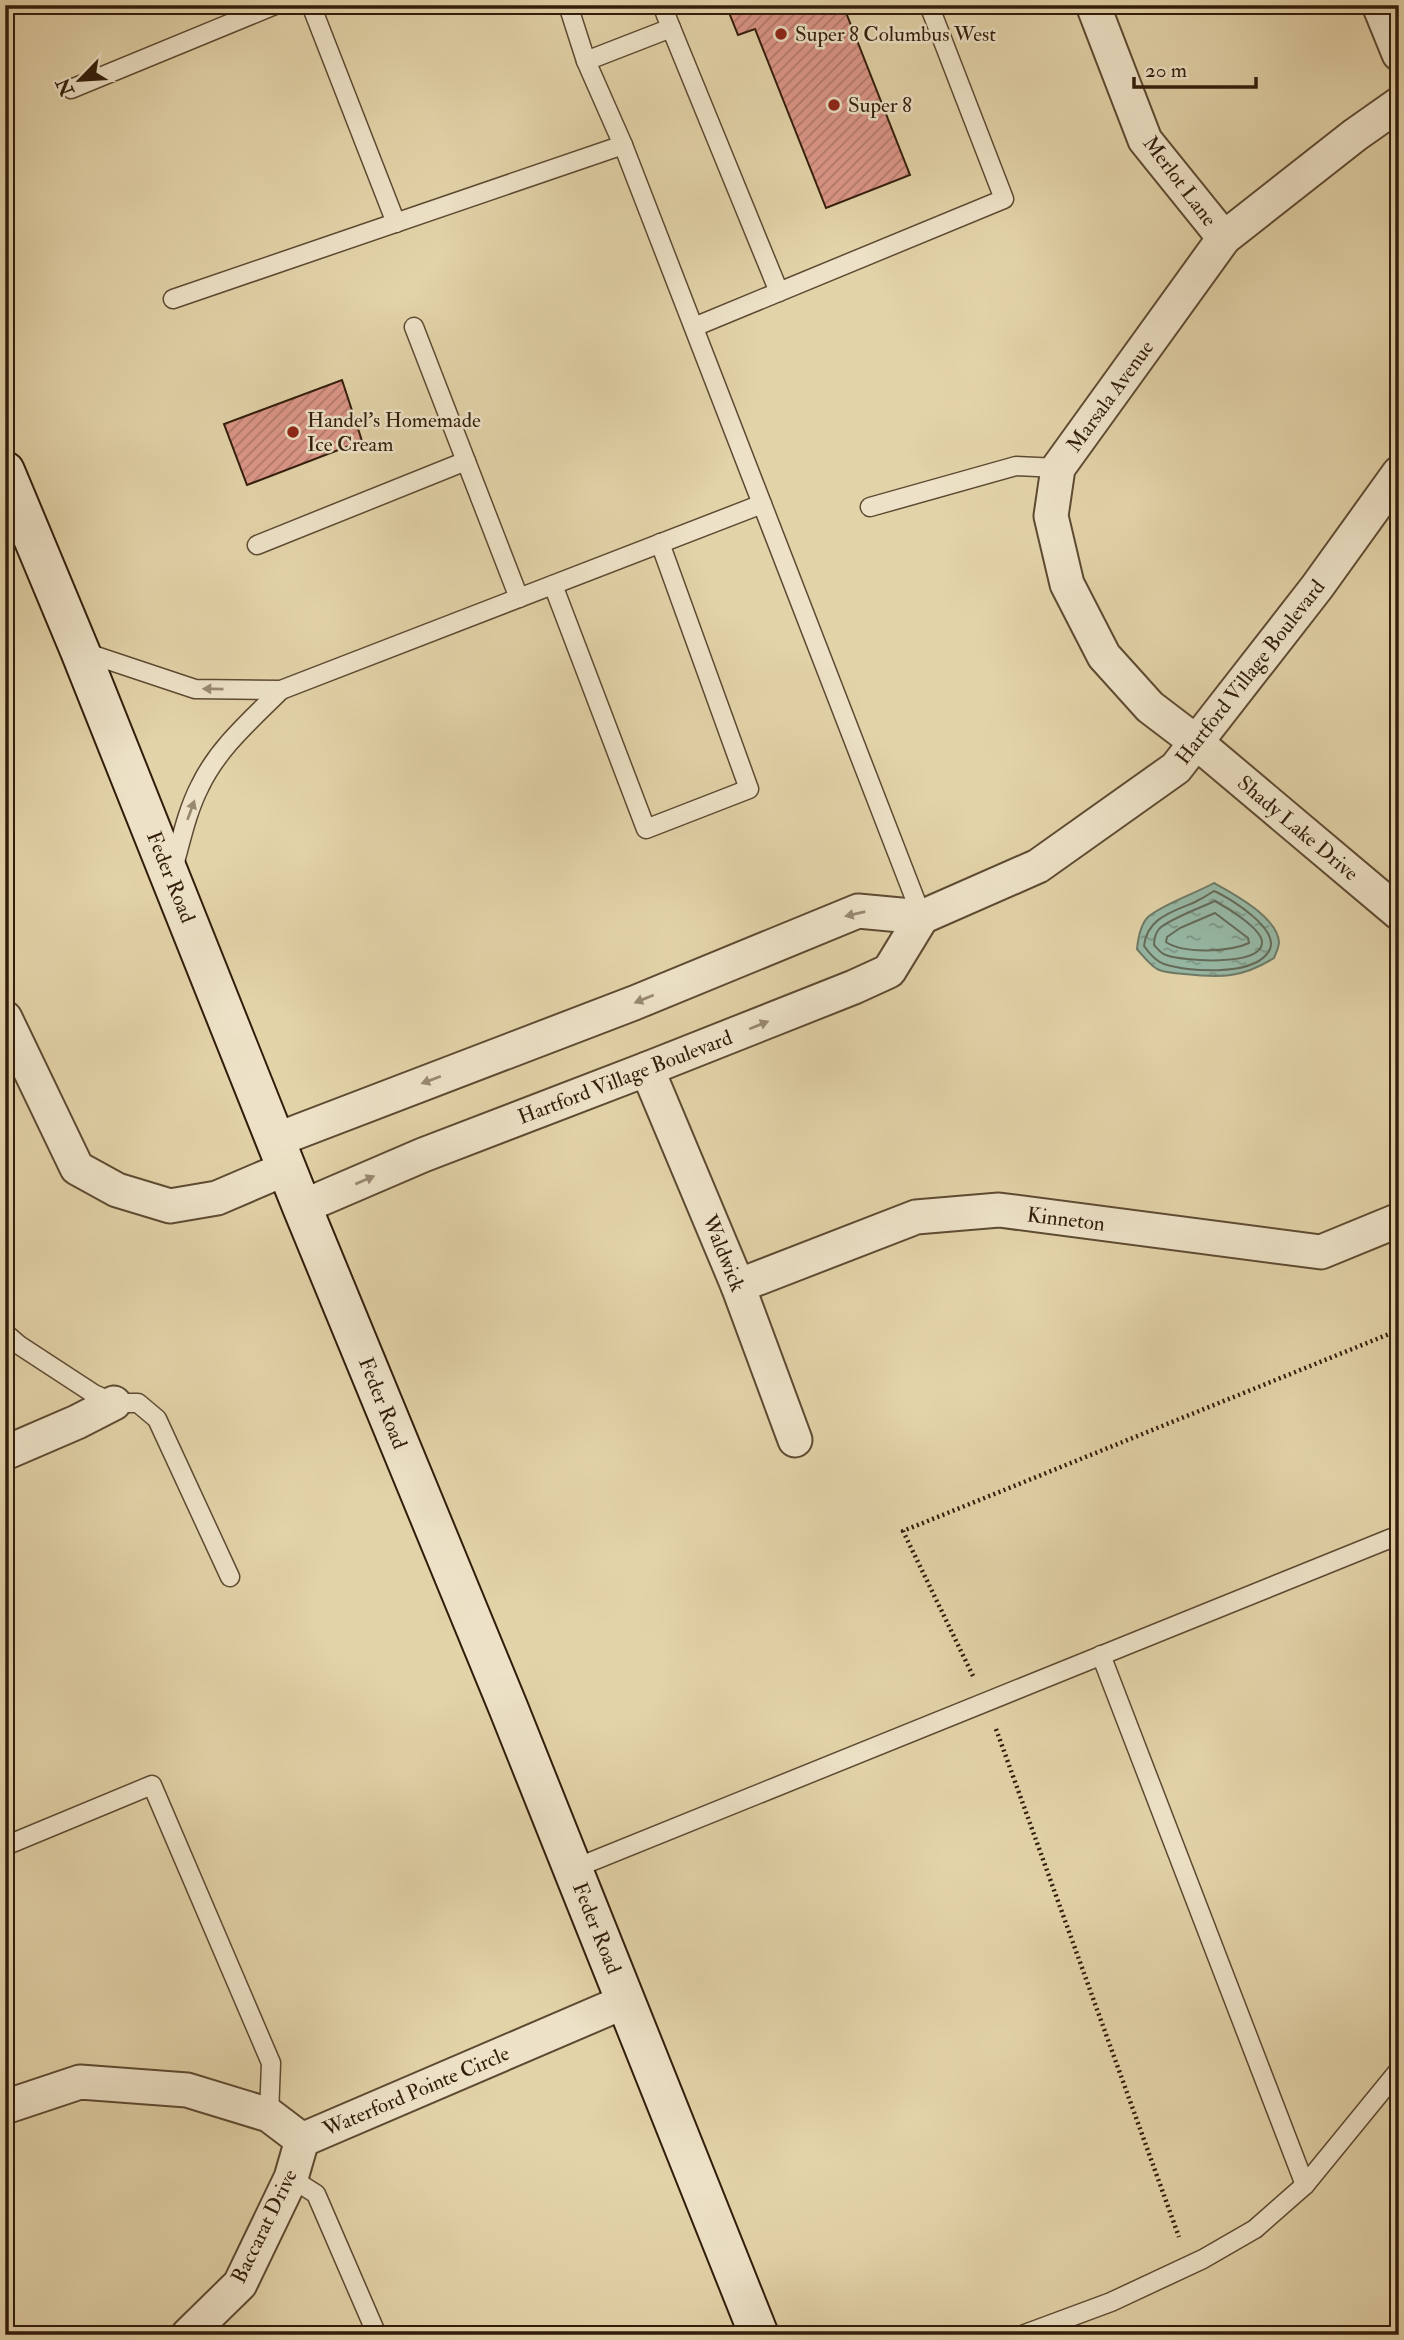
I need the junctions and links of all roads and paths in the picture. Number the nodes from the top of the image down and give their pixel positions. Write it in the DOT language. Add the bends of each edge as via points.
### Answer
graph roads {
  1 [pos="275,5"];
  2 [pos="312,5"];
  3 [pos="568,5"];
  4 [pos="662,5"];
  5 [pos="929,5"];
  6 [pos="1093,5"];
  7 [pos="1379,5"];
  8 [pos="671,28"];
  9 [pos="1399,54"];
  10 [pos="586,61"];
  11 [pos="71,89"];
  12 [pos="1399,104"];
  13 [pos="623,145"];
  14 [pos="397,223"];
  15 [pos="1224,238"];
  16 [pos="779,292"];
  17 [pos="173,299"];
  18 [pos="414,327"];
  19 [pos="694,327"];
  20 [pos="466,461"];
  21 [pos="1058,468"];
  22 [pos="5,471"];
  23 [pos="1399,473"];
  24 [pos="762,504"];
  25 [pos="870,507"];
  26 [pos="660,543"];
  27 [pos="257,545"];
  28 [pos="554,585"];
  29 [pos="519,598"];
  30 [pos="80,651"];
  31 [pos="281,690"];
  32 [pos="1196,741"];
  33 [pos="171,875"];
  34 [pos="1399,913"];
  35 [pos="922,917"];
  36 [pos="5,1018"];
  37 [pos="647,1069"];
  38 [pos="281,1154"];
  39 [pos="302,1207"];
  40 [pos="1399,1220"];
  41 [pos="738,1286"];
  42 [pos="5,1333"];
  43 [pos="114,1402"];
  44 [pos="794,1440"];
  45 [pos="5,1453"];
  46 [pos="1399,1535"];
  47 [pos="230,1577"];
  48 [pos="1101,1655"];
  49 [pos="5,1846"];
  50 [pos="573,1869"];
  51 [pos="626,2001"];
  52 [pos="1399,2070"];
  53 [pos="5,2106"];
  54 [pos="270,2115"];
  55 [pos="302,2140"];
  56 [pos="290,2178"];
  57 [pos="1305,2185"];
  58 [pos="188,2335"];
  59 [pos="377,2335"];
  60 [pos="759,2335"];
  61 [pos="1022,2335"];
  1 -- 11 [label="lane"];
  2 -- 14 [label="lane"];
  3 -- 10 [label="lane"];
  4 -- 8 [label="lane"];
  5 -- 16 [label="lane" via="1004,199"];
  6 -- 15 [label="street, Merlot Lane" via="1145,140"];
  7 -- 9 [label="street"];
  8 -- 10 [label="lane"];
  8 -- 16 [label="lane"];
  10 -- 13 [label="lane"];
  12 -- 15 [label="street, Marsala Avenue"];
  13 -- 14 [label="lane"];
  13 -- 19 [label="lane"];
  14 -- 17 [label="lane"];
  15 -- 21 [label="street, Marsala Avenue"];
  16 -- 19 [label="lane"];
  18 -- 20 [label="lane"];
  19 -- 24 [label="lane"];
  20 -- 27 [label="lane"];
  20 -- 29 [label="lane"];
  21 -- 25 [label="lane" via="1016,466"];
  21 -- 32 [label="street, Marsala Avenue" via="1051,516 1067,584 1104,656 1150,707"];
  22 -- 30 [label="main road, Feder Road"];
  23 -- 32 [label="street, Hartford Village Boulevard"];
  24 -- 26 [label="lane"];
  24 -- 35 [label="lane"];
  26 -- 28 [label="lane"];
  26 -- 28 [label="lane" via="748,789 646,829"];
  28 -- 29 [label="lane"];
  29 -- 31 [label="lane"];
  31 -- 30 [label="lane, one-way" via="195,688"];
  30 -- 33 [label="main road, Feder Road"];
  33 -- 31 [label="lane, one-way" via="200,786 234,737"];
  32 -- 34 [label="street, Shady Lake Drive"];
  32 -- 35 [label="street, Hartford Village Boulevard" via="1176,768 1038,866"];
  33 -- 38 [label="main road, Feder Road"];
  37 -- 35 [label="street, Hartford Village Boulevard, one-way" via="888,971"];
  35 -- 38 [label="street, Hartford Village Boulevard, one-way" via="858,911"];
  36 -- 38 [label="street, Hartford Village Boulevard" via="77,1168 117,1190 170,1206 217,1198"];
  39 -- 37 [label="street, Hartford Village Boulevard, one-way" via="422,1155"];
  37 -- 41 [label="street, Waldwick"];
  38 -- 39 [label="main road, Feder Road"];
  39 -- 50 [label="main road, Feder Road"];
  40 -- 41 [label="street, Kinneton" via="1321,1252 999,1210 916,1217"];
  41 -- 44 [label="street, Waldwick"];
  42 -- 43 [label="lane" via="94,1394"];
  43 -- 45 [label="street"];
  43 -- 47 [label="lane" via="138,1403 156,1419"];
  46 -- 48 [label="lane"];
  48 -- 50 [label="lane"];
  48 -- 57 [label="lane"];
  49 -- 54 [label="lane" via="152,1786 271,2063"];
  50 -- 51 [label="main road, Feder Road"];
  51 -- 55 [label="street, Waterford Pointe Circle"];
  51 -- 60 [label="main road, Feder Road"];
  52 -- 57 [label="lane"];
  53 -- 54 [label="street, Waterford Pointe Circle" via="79,2082 187,2090"];
  54 -- 55 [label="street, Waterford Pointe Circle"];
  55 -- 56 [label="street, Baccarat Drive"];
  56 -- 58 [label="street, Baccarat Drive" via="240,2284"];
  56 -- 59 [label="lane" via="316,2194"];
  57 -- 61 [label="lane" via="1255,2229 1203,2259 1111,2302"];
}
